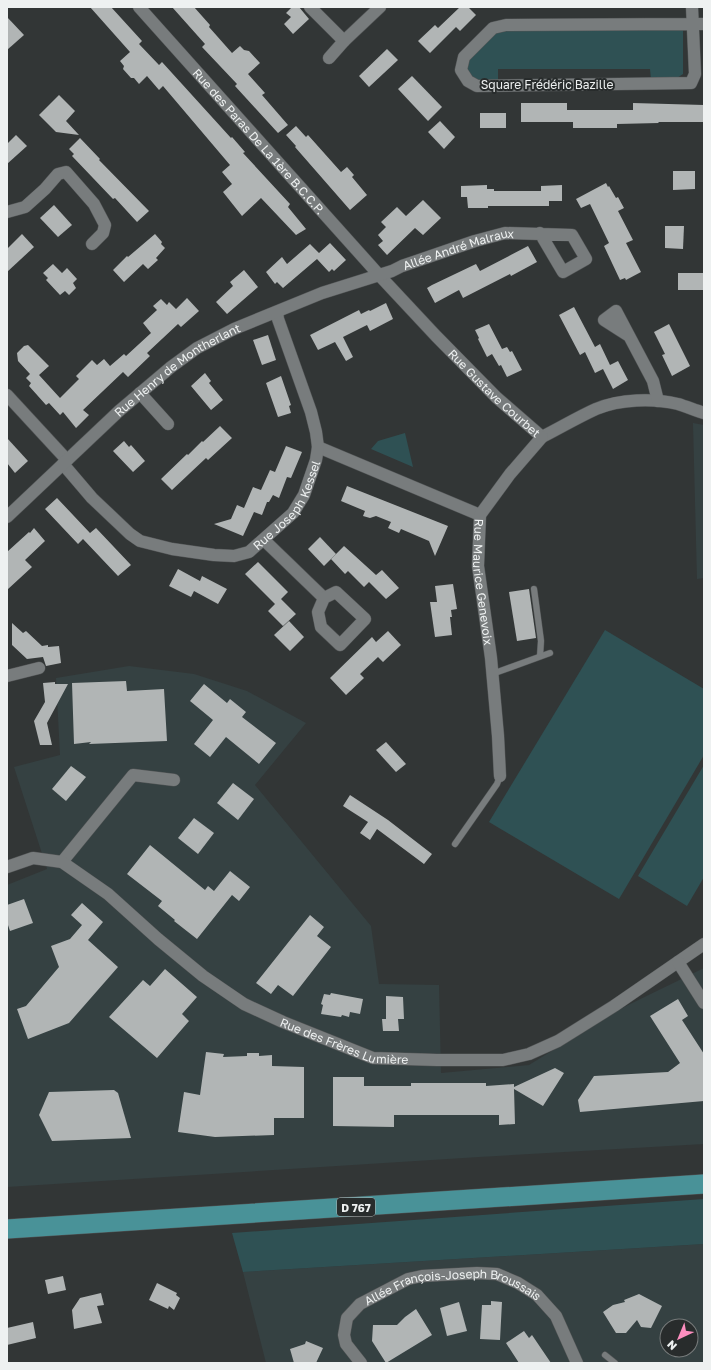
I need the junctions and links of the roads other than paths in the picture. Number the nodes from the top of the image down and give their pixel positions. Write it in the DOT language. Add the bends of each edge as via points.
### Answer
graph roads {
  1 [pos="139,7"];
  2 [pos="310,7"];
  3 [pos="380,7"];
  4 [pos="692,7"];
  5 [pos="698,24"];
  6 [pos="344,41"];
  7 [pos="329,58"];
  8 [pos="7,212"];
  9 [pos="540,233"];
  10 [pos="92,244"];
  11 [pos="379,275"];
  12 [pos="277,312"];
  13 [pos="630,336"];
  14 [pos="140,394"];
  15 [pos="7,395"];
  16 [pos="658,401"];
  17 [pos="704,413"];
  18 [pos="168,424"];
  19 [pos="542,437"];
  20 [pos="318,447"];
  21 [pos="65,462"];
  22 [pos="480,515"];
  23 [pos="7,517"];
  24 [pos="264,540"];
  25 [pos="534,589"];
  26 [pos="324,598"];
  27 [pos="550,653"];
  28 [pos="540,656"];
  29 [pos="39,668"];
  30 [pos="492,674"];
  31 [pos="7,676"];
  32 [pos="500,776"];
  33 [pos="174,780"];
  34 [pos="455,844"];
  35 [pos="62,862"];
  36 [pos="7,867"];
  37 [pos="704,944"];
  38 [pos="678,962"];
  39 [pos="704,1003"];
  40 [pos="704,1184"];
  41 [pos="7,1229"];
  42 [pos="605,1355"];
  43 [pos="361,1363"];
  44 [pos="577,1363"];
  45 [pos="615,1363"];
  1 -- 11 [label="street, Rue des Paras De La 1ère B.C.C.P."];
  2 -- 6 [label="street"];
  3 -- 6 [label="street"];
  4 -- 5 [label="street"];
  5 -- 5 [label="street, Square Frédéric Bazille" via="506,25 494,28 464,57 460,70 468,81 477,86 691,83 695,74"];
  6 -- 7 [label="street"];
  8 -- 10 [label="street" via="25,207 58,174 66,172 94,204 105,225 103,233"];
  9 -- 11 [label="street, Allée André Malraux" via="505,233"];
  11 -- 12 [label="street, Rue Henry de Montherlant" via="322,293"];
  11 -- 19 [label="street, Rue Gustave Courbet" via="513,413"];
  12 -- 14 [label="street, Rue Henry de Montherlant" via="234,329 197,348"];
  12 -- 20 [label="street, Rue Joseph Kessel" via="311,412"];
  13 -- 16 [label="street" via="653,381"];
  14 -- 18 [label="street"];
  14 -- 21 [label="street, Rue Henry de Montherlant"];
  15 -- 21 [label="street, Rue Joseph Kessel"];
  16 -- 17 [label="street, Rue Gustave Courbet"];
  16 -- 19 [label="street, Rue Gustave Courbet" via="640,400 597,408"];
  19 -- 22 [label="street" via="510,474"];
  20 -- 22 [label="street, Rue Maurice Genevoix"];
  20 -- 24 [label="street, Rue Joseph Kessel" via="304,495 293,513"];
  21 -- 23 [label="street, Rue Henry de Montherlant"];
  21 -- 24 [label="street, Rue Joseph Kessel" via="92,498 140,541 172,549 234,556 249,552"];
  22 -- 30 [label="street, Rue Maurice Genevoix" via="478,566"];
  24 -- 26 [label="street"];
  25 -- 28 [label="lane" via="542,641"];
  27 -- 28 [label="lane"];
  28 -- 30 [label="lane"];
  29 -- 31 [label="street"];
  30 -- 32 [label="street, Rue Maurice Genevoix"];
  32 -- 34 [label="lane"];
  33 -- 35 [label="street" via="133,775"];
  35 -- 36 [label="street, Rue des Frères Lumière" via="33,858"];
  35 -- 38 [label="street, Rue des Frères Lumière" via="108,894 203,976 244,1004 372,1058 503,1060 529,1054 564,1037"];
  37 -- 38 [label="street, Rue des Frères Lumière"];
  38 -- 39 [label="street"];
  40 -- 41 [label="main road, D 767"];
  42 -- 45 [label="lane"];
  43 -- 44 [label="street, Allée François-Joseph Broussais" via="346,1344 344,1335 347,1318 360,1304 408,1279 477,1272 497,1274 537,1295 556,1316"];
}
